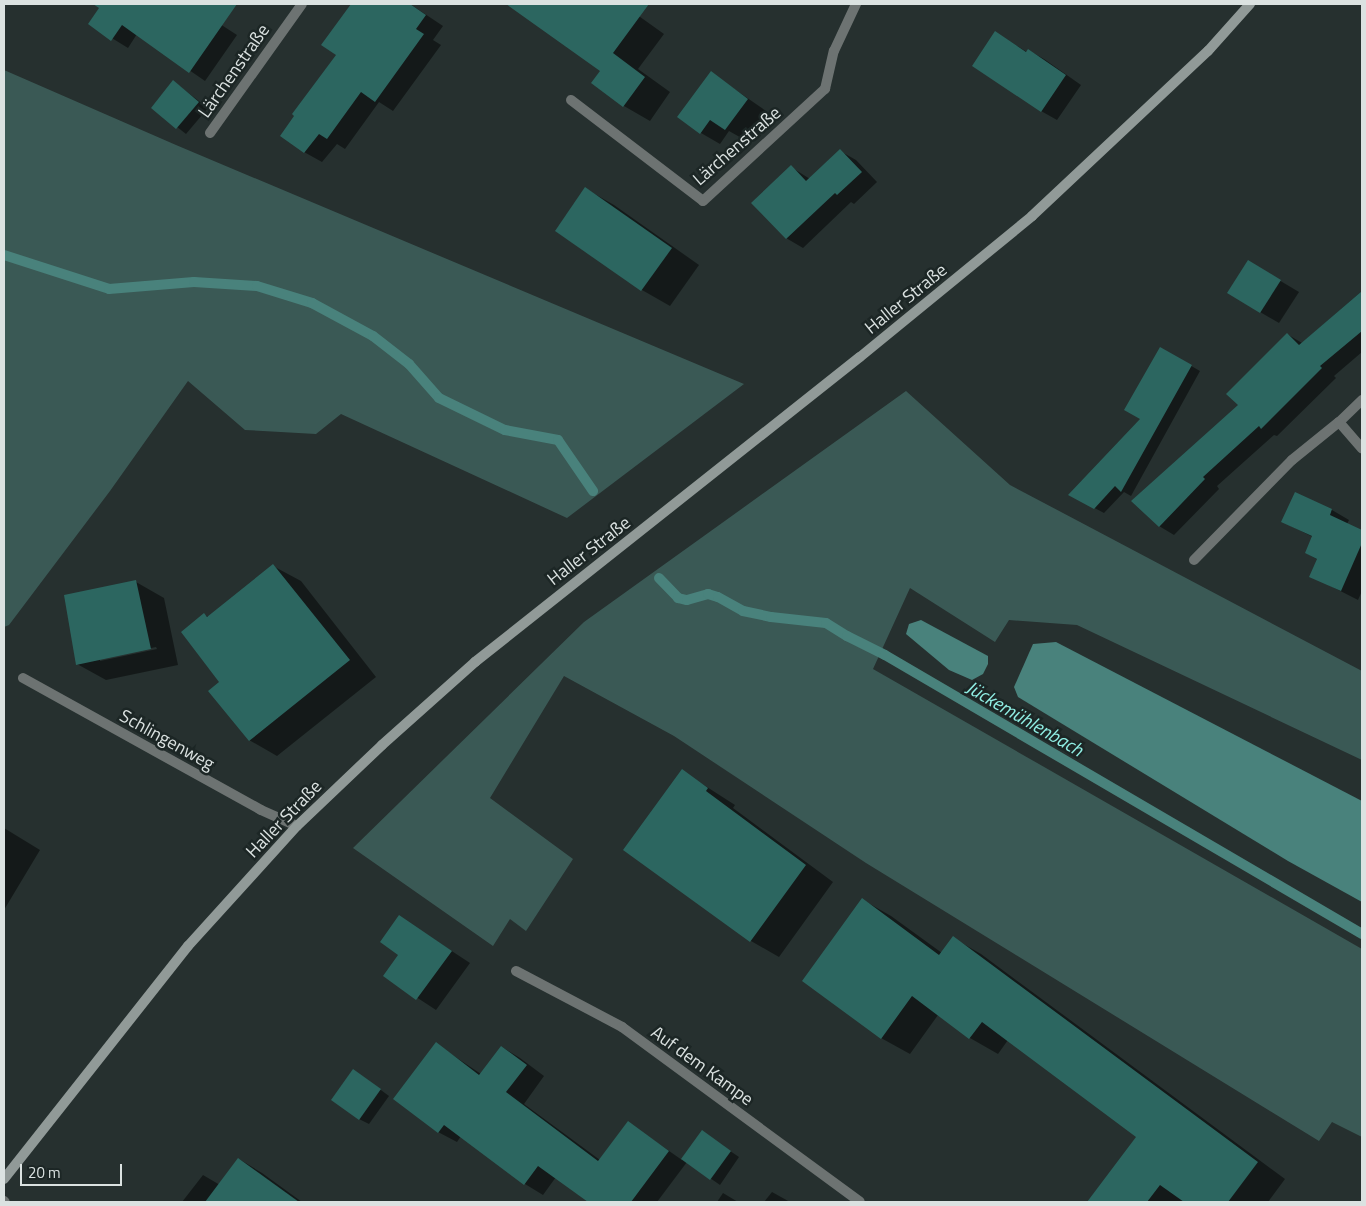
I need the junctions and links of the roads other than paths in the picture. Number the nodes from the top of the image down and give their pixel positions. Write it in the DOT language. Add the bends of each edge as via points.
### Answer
graph roads {
  1 [pos="302,4"];
  2 [pos="856,4"];
  3 [pos="1250,4"];
  4 [pos="571,100"];
  5 [pos="210,133"];
  6 [pos="1362,400"];
  7 [pos="1339,422"];
  8 [pos="1362,448"];
  9 [pos="1194,560"];
  10 [pos="23,678"];
  11 [pos="297,826"];
  12 [pos="516,970"];
  13 [pos="4,1179"];
  14 [pos="860,1202"];
  1 -- 5 [label="street, Lärchenstraße"];
  2 -- 4 [label="street, Lärchenstraße" via="834,51 825,89 703,201"];
  3 -- 11 [label="main road, Haller Straße" via="1208,51 1032,216 860,357 475,662"];
  6 -- 7 [label="street"];
  7 -- 8 [label="street"];
  7 -- 9 [label="street" via="1292,460"];
  10 -- 11 [label="street, Schlingenweg" via="262,810"];
  11 -- 13 [label="main road, Haller Straße" via="188,946"];
  12 -- 14 [label="street, Auf dem Kampe" via="622,1027"];
}
